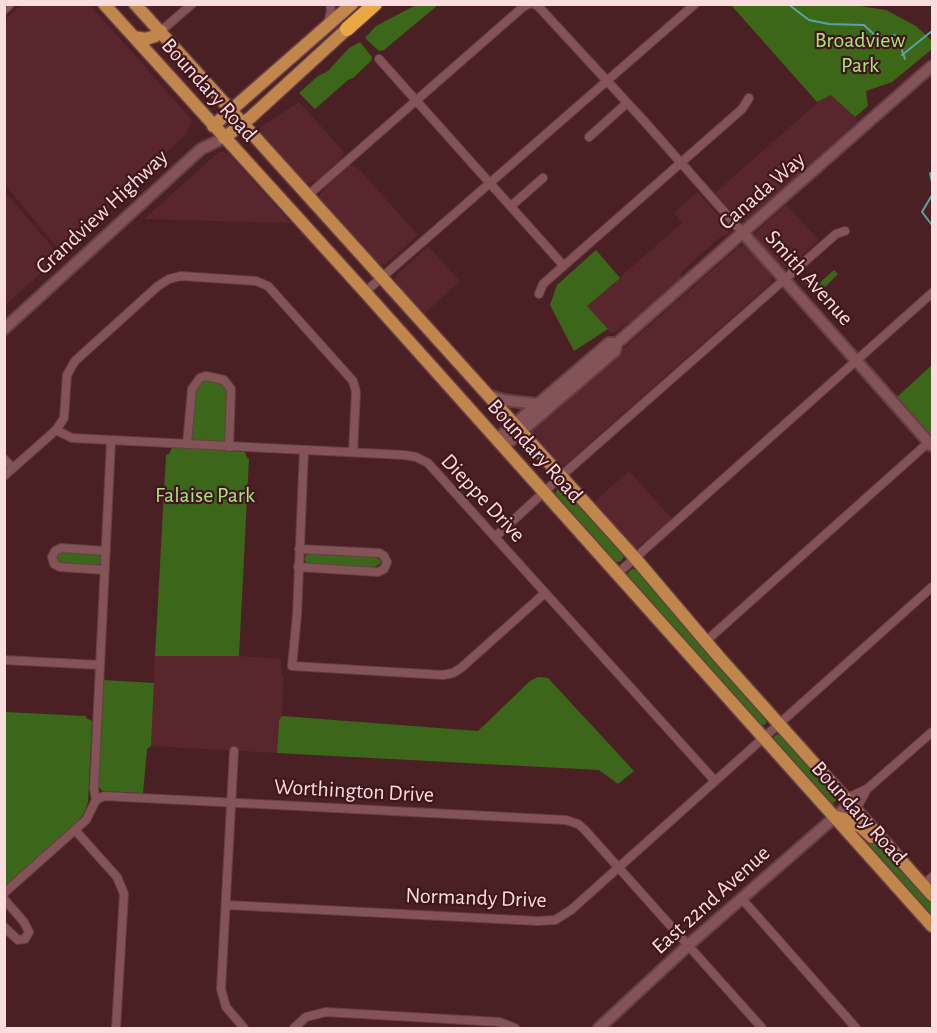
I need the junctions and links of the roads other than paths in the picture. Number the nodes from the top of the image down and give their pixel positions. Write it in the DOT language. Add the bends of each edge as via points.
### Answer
graph roads {
  1 [pos="10,4"];
  2 [pos="104,4"];
  3 [pos="135,4"];
  4 [pos="192,4"];
  5 [pos="330,4"];
  6 [pos="352,4"];
  7 [pos="375,4"];
  8 [pos="529,4"];
  9 [pos="534,4"];
  10 [pos="694,4"];
  11 [pos="4,10"];
  12 [pos="327,26"];
  13 [pos="347,29"];
  14 [pos="161,31"];
  15 [pos="134,37"];
  16 [pos="379,59"];
  17 [pos="933,66"];
  18 [pos="607,81"];
  19 [pos="749,98"];
  20 [pos="416,101"];
  21 [pos="627,103"];
  22 [pos="232,111"];
  23 [pos="243,123"];
  24 [pos="213,126"];
  25 [pos="224,138"];
  26 [pos="589,138"];
  27 [pos="201,149"];
  28 [pos="681,163"];
  29 [pos="543,178"];
  30 [pos="490,183"];
  31 [pos="307,196"];
  32 [pos="511,206"];
  33 [pos="845,231"];
  34 [pos="743,233"];
  35 [pos="563,265"];
  36 [pos="382,278"];
  37 [pos="784,280"];
  38 [pos="365,292"];
  39 [pos="933,293"];
  40 [pos="538,294"];
  41 [pos="4,329"];
  42 [pos="617,343"];
  43 [pos="856,360"];
  44 [pos="488,395"];
  45 [pos="537,404"];
  46 [pos="517,428"];
  47 [pos="56,430"];
  48 [pos="111,441"];
  49 [pos="500,443"];
  50 [pos="187,444"];
  51 [pos="931,444"];
  52 [pos="229,447"];
  53 [pos="304,450"];
  54 [pos="353,452"];
  55 [pos="4,459"];
  56 [pos="13,468"];
  57 [pos="4,476"];
  58 [pos="561,477"];
  59 [pos="544,493"];
  60 [pos="495,537"];
  61 [pos="299,549"];
  62 [pos="106,551"];
  63 [pos="635,558"];
  64 [pos="298,567"];
  65 [pos="105,570"];
  66 [pos="617,574"];
  67 [pos="933,587"];
  68 [pos="545,593"];
  69 [pos="706,641"];
  70 [pos="4,660"];
  71 [pos="100,665"];
  72 [pos="779,724"];
  73 [pos="933,732"];
  74 [pos="764,738"];
  75 [pos="234,751"];
  76 [pos="715,781"];
  77 [pos="867,789"];
  78 [pos="96,800"];
  79 [pos="232,803"];
  80 [pos="852,803"];
  81 [pos="835,817"];
  82 [pos="75,830"];
  83 [pos="907,867"];
  84 [pos="618,868"];
  85 [pos="928,881"];
  86 [pos="4,893"];
  87 [pos="933,895"];
  88 [pos="742,899"];
  89 [pos="4,900"];
  90 [pos="226,905"];
  91 [pos="933,926"];
  92 [pos="4,927"];
  93 [pos="688,946"];
  94 [pos="116,1029"];
  95 [pos="244,1029"];
  96 [pos="294,1029"];
  97 [pos="515,1029"];
  98 [pos="599,1029"];
  99 [pos="762,1029"];
  100 [pos="856,1029"];
  1 -- 11 [label="street"];
  2 -- 15 [label="main road, Boundary Road"];
  3 -- 14 [label="main road, Boundary Road"];
  4 -- 14 [label="street"];
  5 -- 12 [label="street"];
  6 -- 12 [label="main road, Grandview Highway"];
  7 -- 13 [label="highway"];
  8 -- 20 [label="street"];
  9 -- 18 [label="street, Smith Avenue"];
  10 -- 18 [label="street"];
  12 -- 22 [label="main road, Grandview Highway"];
  13 -- 23 [label="main road, Grandview Highway"];
  14 -- 15 [label="main road" via="146,39"];
  14 -- 22 [label="main road, Boundary Road"];
  15 -- 24 [label="main road, Boundary Road"];
  16 -- 20 [label="street"];
  17 -- 34 [label="main road, Canada Way"];
  18 -- 21 [label="street, Smith Avenue"];
  18 -- 30 [label="street"];
  19 -- 28 [label="street" via="742,109"];
  20 -- 30 [label="street"];
  20 -- 31 [label="street"];
  21 -- 26 [label="street"];
  21 -- 28 [label="street, Smith Avenue"];
  22 -- 23 [label="main road, Boundary Road"];
  22 -- 24 [label="main road, Grandview Highway"];
  23 -- 25 [label="main road, Grandview Highway"];
  23 -- 31 [label="main road, Boundary Road"];
  24 -- 25 [label="main road, Boundary Road"];
  24 -- 27 [label="main road, Grandview Highway"];
  25 -- 27 [label="main road, Grandview Highway"];
  25 -- 38 [label="main road, Boundary Road"];
  27 -- 41 [label="main road, Grandview Highway"];
  28 -- 34 [label="street, Smith Avenue"];
  28 -- 35 [label="street"];
  29 -- 32 [label="street"];
  30 -- 32 [label="street"];
  30 -- 36 [label="street"];
  31 -- 36 [label="main road, Boundary Road"];
  32 -- 35 [label="street"];
  33 -- 37 [label="street" via="836,234"];
  34 -- 37 [label="main road, Smith Avenue"];
  34 -- 42 [label="main road, Canada Way"];
  35 -- 40 [label="street"];
  36 -- 38 [label="street"];
  36 -- 44 [label="main road, Boundary Road"];
  37 -- 43 [label="main road, Smith Avenue"];
  37 -- 58 [label="street"];
  38 -- 49 [label="main road, Boundary Road"];
  39 -- 43 [label="street"];
  42 -- 45 [label="main road, Canada Way" via="609,343"];
  42 -- 46 [label="main road, Canada Way" via="615,351"];
  43 -- 51 [label="main road, Smith Avenue"];
  43 -- 63 [label="street"];
  44 -- 45 [label="main road"];
  44 -- 46 [label="main road, Boundary Road"];
  45 -- 46 [label="main road, Canada Way"];
  46 -- 49 [label="main road, Canada Way"];
  46 -- 58 [label="main road, Boundary Road"];
  47 -- 48 [label="street, Dieppe Drive" via="72,438"];
  47 -- 54 [label="street" via="64,418 67,375 72,365 158,286 181,276 256,280 268,286 352,381 356,392"];
  47 -- 56 [label="street"];
  48 -- 50 [label="street, Dieppe Drive"];
  48 -- 62 [label="street"];
  49 -- 59 [label="main road, Boundary Road"];
  50 -- 52 [label="street, Dieppe Drive"];
  50 -- 52 [label="street" via="192,389 206,376 224,380 231,389"];
  51 -- 69 [label="street"];
  52 -- 53 [label="street, Dieppe Drive"];
  53 -- 54 [label="street, Dieppe Drive"];
  53 -- 61 [label="street"];
  54 -- 60 [label="street, Dieppe Drive" via="416,457 428,462"];
  55 -- 56 [label="street"];
  56 -- 57 [label="street"];
  58 -- 59 [label="street"];
  58 -- 63 [label="main road, Boundary Road"];
  59 -- 60 [label="street"];
  59 -- 66 [label="main road, Boundary Road"];
  60 -- 68 [label="street, Dieppe Drive"];
  61 -- 64 [label="street"];
  61 -- 64 [label="street" via="379,553 387,562 378,572"];
  62 -- 65 [label="street"];
  62 -- 65 [label="street" via="61,548 52,557 60,567"];
  63 -- 66 [label="street"];
  63 -- 69 [label="main road, Boundary Road"];
  64 -- 68 [label="street" via="292,666 453,673"];
  65 -- 71 [label="street"];
  66 -- 74 [label="main road, Boundary Road"];
  67 -- 72 [label="street, Normandy Drive"];
  68 -- 76 [label="street, Dieppe Drive"];
  69 -- 72 [label="main road, Boundary Road"];
  70 -- 71 [label="street"];
  71 -- 78 [label="street" via="93,789"];
  72 -- 74 [label="street, Normandy Drive"];
  72 -- 80 [label="main road, Boundary Road"];
  73 -- 77 [label="street"];
  74 -- 76 [label="street, Normandy Drive"];
  74 -- 81 [label="main road, Boundary Road"];
  75 -- 79 [label="street"];
  76 -- 84 [label="street, Normandy Drive"];
  77 -- 80 [label="street"];
  77 -- 80 [label="street"];
  78 -- 79 [label="street, Worthington Drive" via="104,796"];
  78 -- 82 [label="street" via="86,820"];
  79 -- 84 [label="street, Worthington Drive" via="566,820 578,824"];
  79 -- 90 [label="street"];
  80 -- 81 [label="main road, East 22nd Avenue"];
  80 -- 83 [label="main road, Boundary Road"];
  81 -- 83 [label="main road" via="861,826 891,858"];
  81 -- 88 [label="main road, East 22nd Avenue"];
  81 -- 91 [label="main road, Boundary Road"];
  82 -- 86 [label="street"];
  82 -- 94 [label="street" via="117,877 124,894"];
  83 -- 85 [label="main road, Boundary Road"];
  84 -- 90 [label="street, Normandy Drive" via="555,920"];
  84 -- 93 [label="street, Worthington Drive"];
  85 -- 87 [label="main road, Boundary Road"];
  88 -- 93 [label="main road, East 22nd Avenue"];
  88 -- 100 [label="street"];
  89 -- 92 [label="street" via="29,934 18,940"];
  90 -- 95 [label="street" via="220,989 226,1006"];
  93 -- 98 [label="main road, East 22nd Avenue"];
  93 -- 99 [label="street, Worthington Drive"];
  96 -- 97 [label="street" via="306,1017 326,1012 499,1022"];
}
